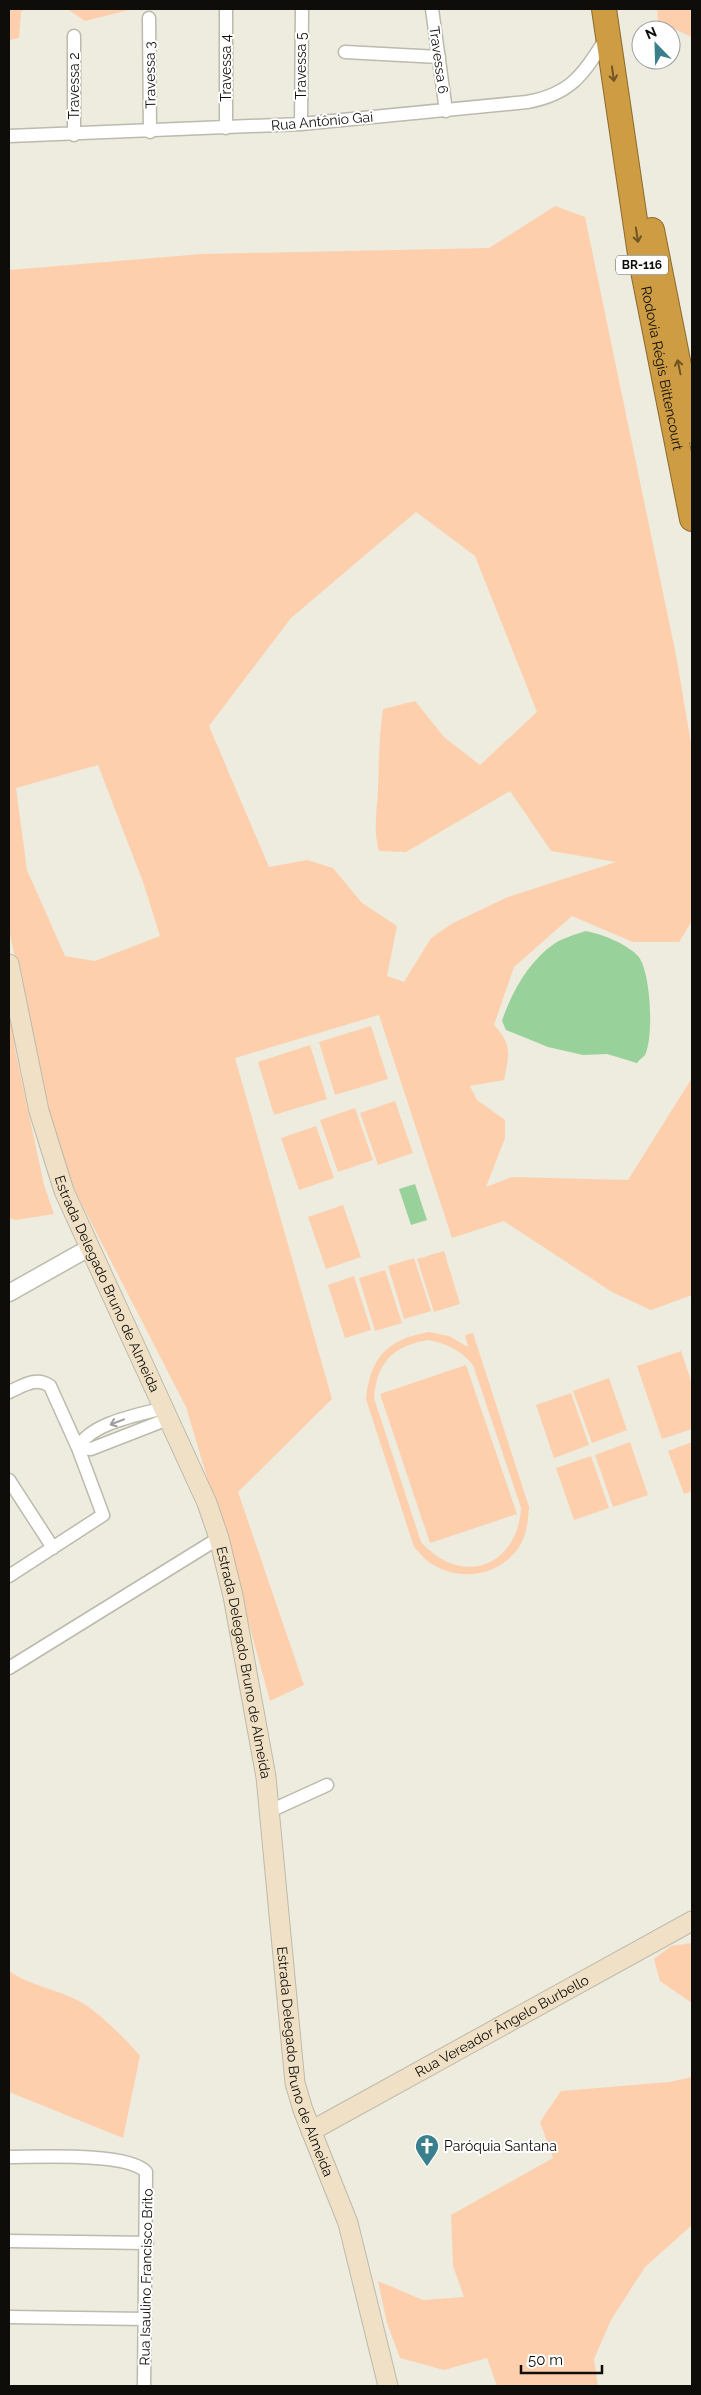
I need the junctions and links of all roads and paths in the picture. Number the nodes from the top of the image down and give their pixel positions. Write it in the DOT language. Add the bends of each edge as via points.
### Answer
graph roads {
  1 [pos="226,9"];
  2 [pos="302,9"];
  3 [pos="432,9"];
  4 [pos="604,9"];
  5 [pos="619,9"];
  6 [pos="149,18"];
  7 [pos="74,36"];
  8 [pos="607,38"];
  9 [pos="345,52"];
  10 [pos="439,58"];
  11 [pos="446,111"];
  12 [pos="301,124"];
  13 [pos="226,128"];
  14 [pos="150,132"];
  15 [pos="74,135"];
  16 [pos="9,136"];
  17 [pos="692,432"];
  18 [pos="692,519"];
  19 [pos="9,964"];
  20 [pos="89,1248"];
  21 [pos="9,1293"];
  22 [pos="9,1392"];
  23 [pos="166,1414"];
  24 [pos="78,1448"];
  25 [pos="9,1480"];
  26 [pos="218,1538"];
  27 [pos="53,1548"];
  28 [pos="9,1576"];
  29 [pos="9,1668"];
  30 [pos="327,1785"];
  31 [pos="270,1811"];
  32 [pos="692,1921"];
  33 [pos="311,2131"];
  34 [pos="9,2157"];
  35 [pos="9,2241"];
  36 [pos="147,2243"];
  37 [pos="9,2317"];
  38 [pos="145,2319"];
  39 [pos="144,2386"];
  40 [pos="388,2386"];
  1 -- 13 [label="street, Travessa 4"];
  2 -- 12 [label="street, Travessa 5"];
  3 -- 10 [label="street, Travessa 6"];
  4 -- 8 [label="highway, Rodovia Régis Bittencourt / BR-116"];
  17 -- 5 [label="highway, Rodovia Régis Bittencourt / BR-116, one-way" via="653,232"];
  6 -- 14 [label="street, Travessa 3"];
  7 -- 15 [label="street, Travessa 2"];
  8 -- 11 [label="street, Rua Antônio Gai" via="584,72 556,94 527,102"];
  8 -- 18 [label="highway, Rodovia Régis Bittencourt / BR-116, one-way" via="650,310"];
  9 -- 10 [label="street"];
  10 -- 11 [label="street, Travessa 6"];
  11 -- 12 [label="street, Rua Antônio Gai"];
  12 -- 13 [label="street, Rua Antônio Gai"];
  13 -- 14 [label="street, Rua Antônio Gai"];
  14 -- 15 [label="street, Rua Antônio Gai"];
  15 -- 16 [label="street, Rua Antônio Gai"];
  19 -- 20 [label="main road, Estrada Delegado Bruno de Almeida" via="44,1133 64,1191"];
  20 -- 21 [label="street"];
  20 -- 23 [label="main road, Estrada Delegado Bruno de Almeida"];
  22 -- 24 [label="street" via="34,1381 50,1386"];
  23 -- 24 [label="street" via="91,1449"];
  23 -- 26 [label="main road, Estrada Delegado Bruno de Almeida" via="207,1503"];
  24 -- 27 [label="street" via="103,1515"];
  25 -- 27 [label="street"];
  26 -- 29 [label="street"];
  26 -- 31 [label="main road, Estrada Delegado Bruno de Almeida" via="233,1596"];
  27 -- 28 [label="street"];
  30 -- 31 [label="street"];
  31 -- 33 [label="main road, Estrada Delegado Bruno de Almeida" via="293,2069"];
  32 -- 33 [label="main road, Rua Vereador Ângelo Burbello"];
  33 -- 40 [label="main road, Estrada Delegado Bruno de Almeida" via="348,2223"];
  34 -- 36 [label="street, Rua Isaulino Francisco Brito" via="109,2159 143,2168 148,2178"];
  35 -- 36 [label="street"];
  36 -- 38 [label="street, Rua Isaulino Francisco Brito"];
  37 -- 38 [label="street"];
  38 -- 39 [label="street, Rua Isaulino Francisco Brito"];
}
